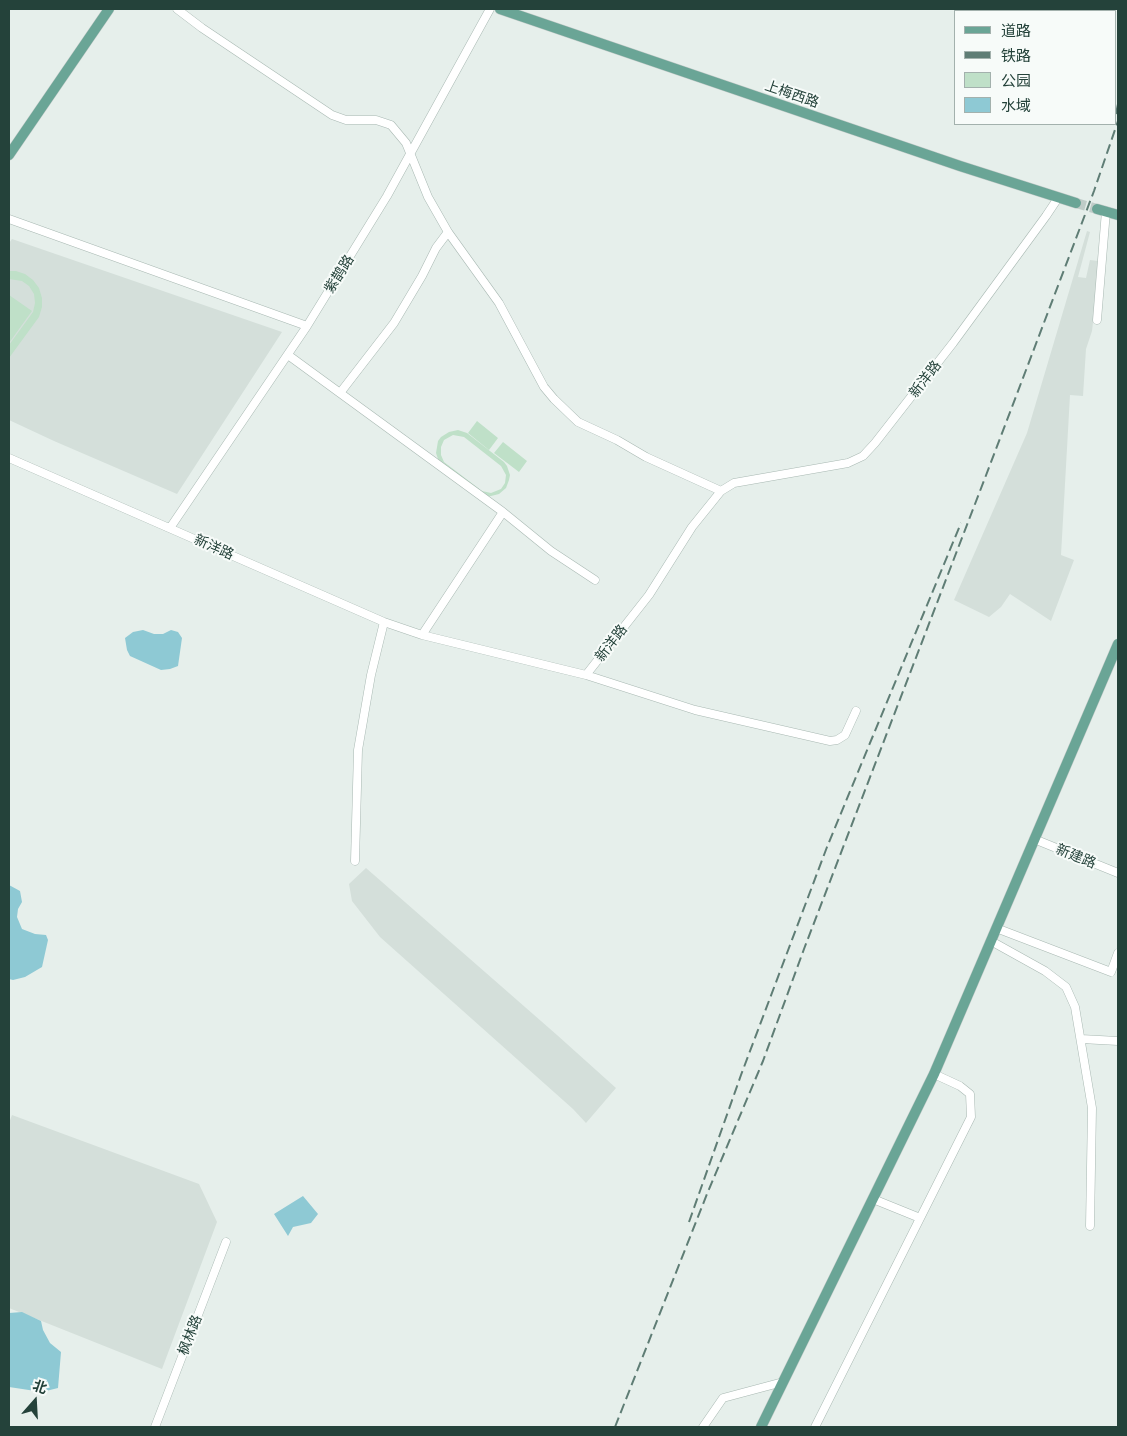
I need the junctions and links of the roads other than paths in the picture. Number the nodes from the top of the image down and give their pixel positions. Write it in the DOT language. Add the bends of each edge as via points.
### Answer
graph roads {
  1 [pos="109,9"];
  2 [pos="177,9"];
  3 [pos="490,9"];
  4 [pos="500,9"];
  5 [pos="411,154"];
  6 [pos="9,155"];
  7 [pos="1058,198"];
  8 [pos="1076,203"];
  9 [pos="1118,207"];
  10 [pos="1101,210"];
  11 [pos="1118,215"];
  12 [pos="9,220"];
  13 [pos="448,232"];
  14 [pos="1097,320"];
  15 [pos="307,326"];
  16 [pos="288,355"];
  17 [pos="340,392"];
  18 [pos="9,458"];
  19 [pos="721,491"];
  20 [pos="503,512"];
  21 [pos="170,528"];
  22 [pos="595,580"];
  23 [pos="384,622"];
  24 [pos="422,635"];
  25 [pos="1118,644"];
  26 [pos="586,675"];
  27 [pos="856,711"];
  28 [pos="1034,839"];
  29 [pos="355,861"];
  30 [pos="1118,872"];
  31 [pos="996,928"];
  32 [pos="991,941"];
  33 [pos="1118,953"];
  34 [pos="1081,1039"];
  35 [pos="1118,1041"];
  36 [pos="934,1074"];
  37 [pos="873,1199"];
  38 [pos="920,1218"];
  39 [pos="1090,1226"];
  40 [pos="226,1242"];
  41 [pos="783,1382"];
  42 [pos="155,1427"];
  43 [pos="704,1427"];
  44 [pos="761,1427"];
  45 [pos="815,1427"];
  1 -- 6 [label="main road"];
  2 -- 5 [label="street" via="332,115 346,120 376,120 391,125"];
  3 -- 5 [label="street, 紫鹊路"];
  4 -- 7 [label="main road, 上梅西路"];
  5 -- 13 [label="street" via="428,197"];
  5 -- 15 [label="street, 紫鹊路"];
  7 -- 8 [label="main road, 上梅西路"];
  7 -- 19 [label="street, 新洋路" via="953,343 863,456 848,463 734,483"];
  9 -- 10 [label="main road"];
  10 -- 11 [label="main road"];
  10 -- 14 [label="street"];
  12 -- 15 [label="street"];
  13 -- 17 [label="street" via="394,323"];
  13 -- 19 [label="street" via="499,303 544,387 578,422"];
  15 -- 16 [label="street, 紫鹊路"];
  16 -- 17 [label="street"];
  16 -- 21 [label="street, 紫鹊路"];
  17 -- 20 [label="street"];
  18 -- 21 [label="street, 新洋路"];
  19 -- 26 [label="street, 新洋路" via="692,527 648,595"];
  20 -- 22 [label="street" via="551,551"];
  20 -- 24 [label="street"];
  21 -- 23 [label="street, 新洋路"];
  23 -- 24 [label="street, 新洋路"];
  23 -- 29 [label="street" via="358,750"];
  24 -- 26 [label="street, 新洋路"];
  25 -- 28 [label="main road"];
  26 -- 27 [label="street" via="695,710 830,741 845,735"];
  28 -- 30 [label="street, 新建路"];
  28 -- 31 [label="main road"];
  31 -- 32 [label="main road"];
  31 -- 33 [label="street" via="1111,972"];
  32 -- 34 [label="street" via="1045,971 1066,987 1075,1006"];
  32 -- 36 [label="main road"];
  34 -- 35 [label="street"];
  34 -- 39 [label="street" via="1092,1108"];
  36 -- 37 [label="main road"];
  36 -- 38 [label="street" via="970,1094 970,1117"];
  37 -- 38 [label="street"];
  37 -- 41 [label="main road"];
  38 -- 45 [label="street"];
  40 -- 42 [label="street, 枫林路"];
  41 -- 43 [label="street" via="723,1398"];
  41 -- 44 [label="main road"];
}
